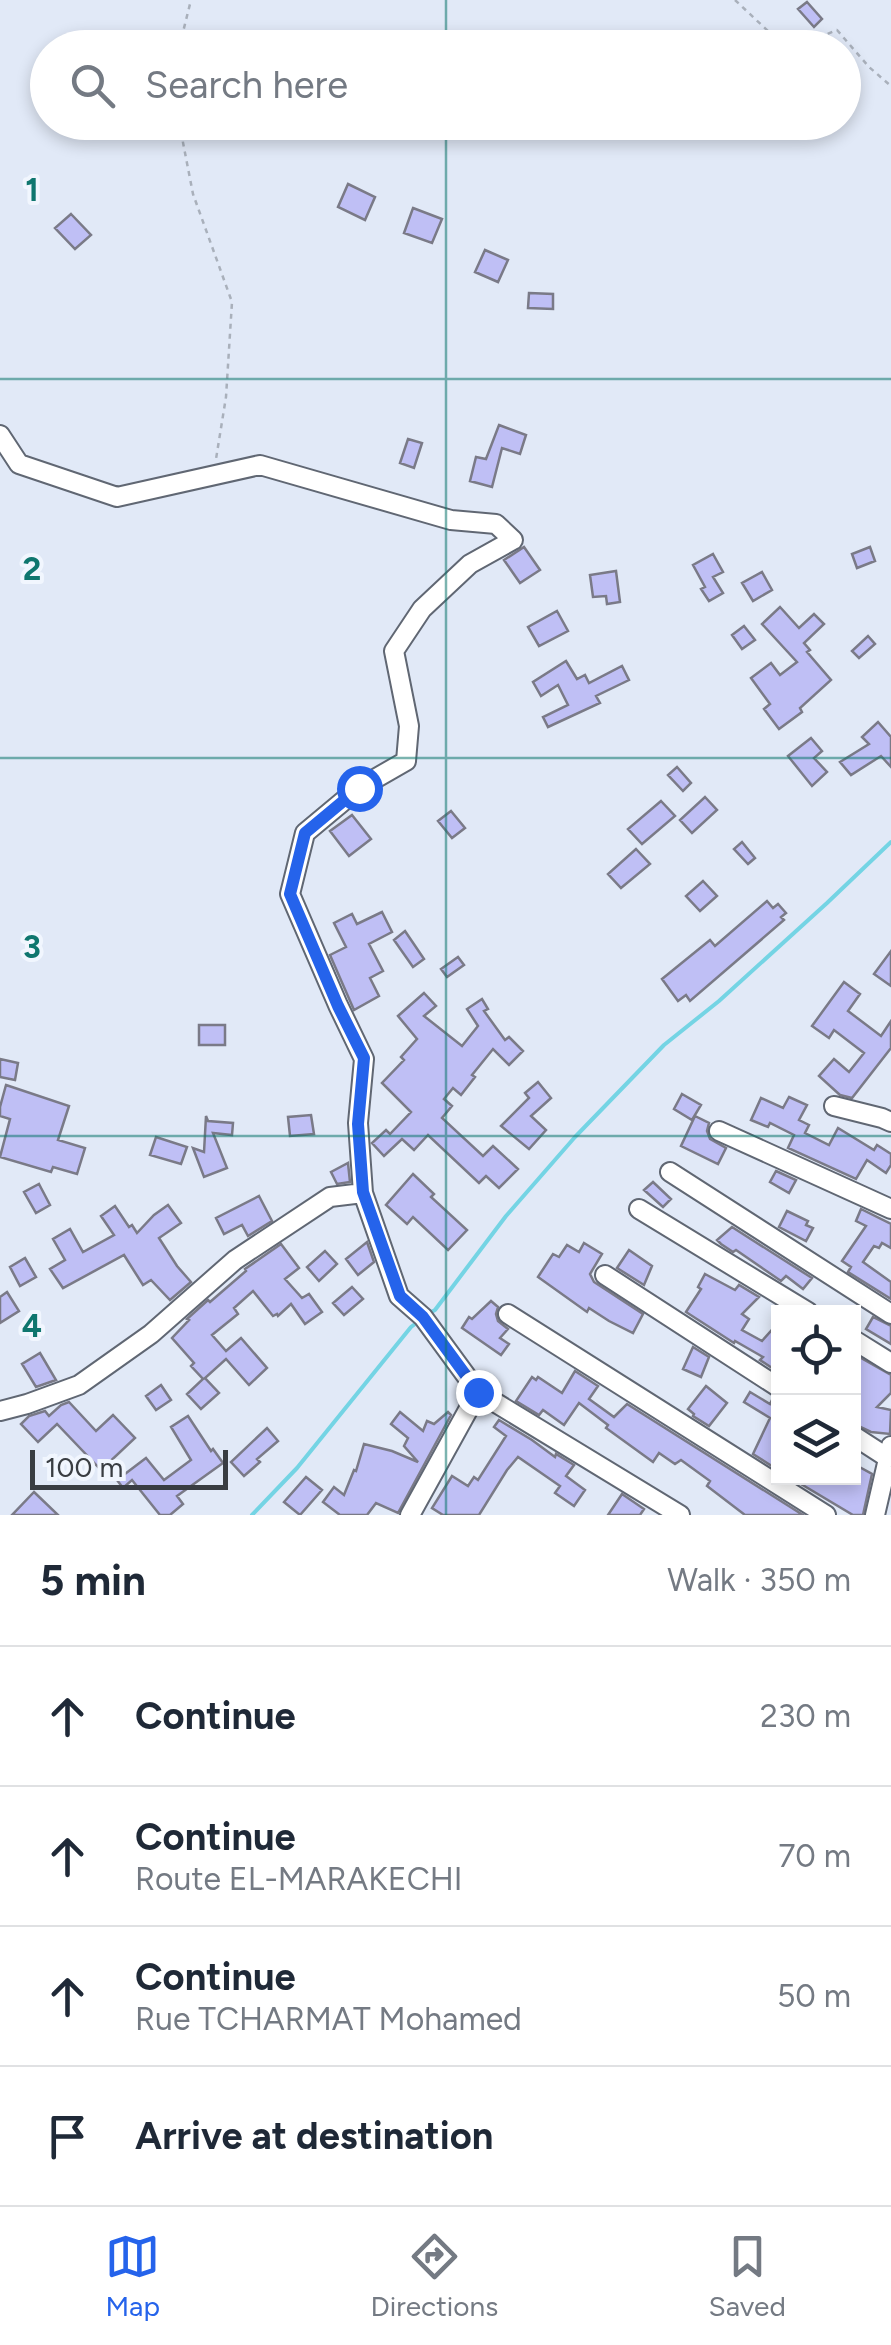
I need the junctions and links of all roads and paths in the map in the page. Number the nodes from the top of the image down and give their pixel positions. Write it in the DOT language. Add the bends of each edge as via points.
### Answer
graph roads {
  1 [pos="191,0"];
  2 [pos="735,0"];
  3 [pos="184,30"];
  4 [pos="767,30"];
  5 [pos="861,58"];
  6 [pos="891,86"];
  7 [pos="182,140"];
  8 [pos="0,436"];
  9 [pos="213,476"];
  10 [pos="834,1106"];
  11 [pos="891,1122"];
  12 [pos="719,1131"];
  13 [pos="670,1172"];
  14 [pos="363,1192"];
  15 [pos="639,1209"];
  16 [pos="891,1209"];
  17 [pos="605,1275"];
  18 [pos="797,1305"];
  19 [pos="508,1314"];
  20 [pos="891,1314"];
  21 [pos="861,1344"];
  22 [pos="891,1363"];
  23 [pos="771,1382"];
  24 [pos="478,1392"];
  25 [pos="0,1411"];
  26 [pos="861,1439"];
  27 [pos="889,1452"];
  28 [pos="410,1515"];
  29 [pos="680,1515"];
  30 [pos="826,1515"];
  31 [pos="874,1515"];
  1 -- 3 [label="path"];
  2 -- 4 [label="path"];
  5 -- 6 [label="path"];
  7 -- 9 [label="path" via="192,194 232,302"];
  8 -- 9 [label="street" via="18,464 117,497"];
  9 -- 14 [label="street" via="260,465 451,520 496,524 513,540 470,564 422,610 394,651 409,726 406,761 359,788 305,833 290,894 364,1058 358,1124"];
  10 -- 11 [label="street"];
  12 -- 16 [label="street"];
  13 -- 20 [label="street"];
  14 -- 24 [label="street" via="400,1296"];
  14 -- 25 [label="street" via="330,1197 235,1260 151,1334 79,1385"];
  15 -- 18 [label="street"];
  17 -- 23 [label="street"];
  19 -- 30 [label="street"];
  21 -- 22 [label="street"];
  24 -- 28 [label="street"];
  24 -- 29 [label="street"];
  26 -- 27 [label="street"];
  27 -- 31 [label="street"];
}
